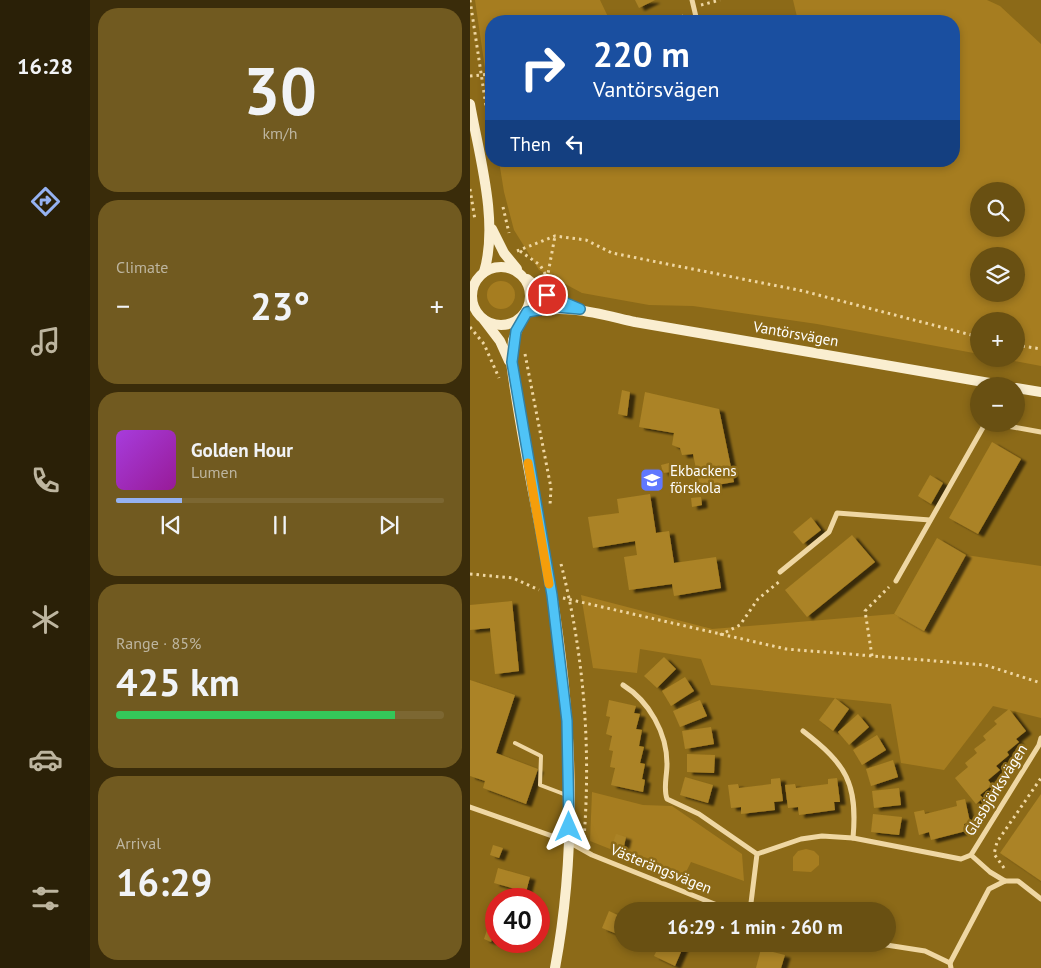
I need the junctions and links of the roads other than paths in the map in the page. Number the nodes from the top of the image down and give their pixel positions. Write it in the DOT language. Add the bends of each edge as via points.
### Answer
graph roads {
  1 [pos="692,0"];
  2 [pos="695,15"];
  3 [pos="470,104"];
  4 [pos="489,219"];
  5 [pos="478,274"];
  6 [pos="522,275"];
  7 [pos="475,309"];
  8 [pos="580,309"];
  9 [pos="525,314"];
  10 [pos="513,374"];
  11 [pos="970,381"];
  12 [pos="1025,389"];
  13 [pos="1041,392"];
  14 [pos="1025,429"];
  15 [pos="980,432"];
  16 [pos="1041,432"];
  17 [pos="930,520"];
  18 [pos="780,572"];
  19 [pos="896,581"];
  20 [pos="623,685"];
  21 [pos="803,731"];
  22 [pos="1041,738"];
  23 [pos="515,743"];
  24 [pos="569,796"];
  25 [pos="470,807"];
  26 [pos="853,838"];
  27 [pos="569,842"];
  28 [pos="757,854"];
  29 [pos="971,855"];
  30 [pos="1005,881"];
  31 [pos="1041,898"];
  32 [pos="710,902"];
  33 [pos="751,902"];
  34 [pos="896,946"];
  35 [pos="951,966"];
  36 [pos="555,968"];
  1 -- 2 [label="street"];
  3 -- 4 [label="street"];
  4 -- 5 [label="street" via="490,245"];
  4 -- 6 [label="street" via="504,253"];
  5 -- 6 [label="street" via="501,266"];
  5 -- 7 [label="street" via="473,289"];
  6 -- 8 [label="street, Vantörsvägen" via="552,298"];
  6 -- 9 [label="street" via="531,297"];
  7 -- 9 [label="street" via="497,325 507,324"];
  7 -- 10 [label="street" via="500,341"];
  8 -- 9 [label="street, Vantörsvägen" via="557,307"];
  8 -- 11 [label="street, Vantörsvägen" via="635,322"];
  9 -- 10 [label="street" via="513,340"];
  10 -- 24 [label="street" via="552,595 567,721"];
  12 -- 13 [label="street"];
  14 -- 16 [label="street"];
  15 -- 17 [label="street"];
  17 -- 18 [label="street" via="837,512 829,532"];
  17 -- 19 [label="street"];
  20 -- 28 [label="street" via="635,693 655,719 667,753 664,791 667,799 699,814"];
  21 -- 26 [label="street" via="836,759 852,791 855,810"];
  22 -- 29 [label="street, Glasbjörksvägen"];
  23 -- 24 [label="lane" via="541,756 540,785"];
  24 -- 27 [label="street"];
  25 -- 27 [label="street, Västerängsvägen"];
  26 -- 28 [label="street, Glasbjörksvägen" via="822,836 801,839"];
  26 -- 29 [label="street, Glasbjörksvägen" via="961,859"];
  27 -- 32 [label="street, Västerängsvägen" via="592,855"];
  27 -- 36 [label="street" via="566,896"];
  28 -- 33 [label="street"];
  29 -- 30 [label="street, Glasbjörksvägen"];
  30 -- 31 [label="street, Glasbjörksvägen" via="1018,881"];
  30 -- 35 [label="street" via="989,889"];
  34 -- 35 [label="street" via="925,951"];
}
